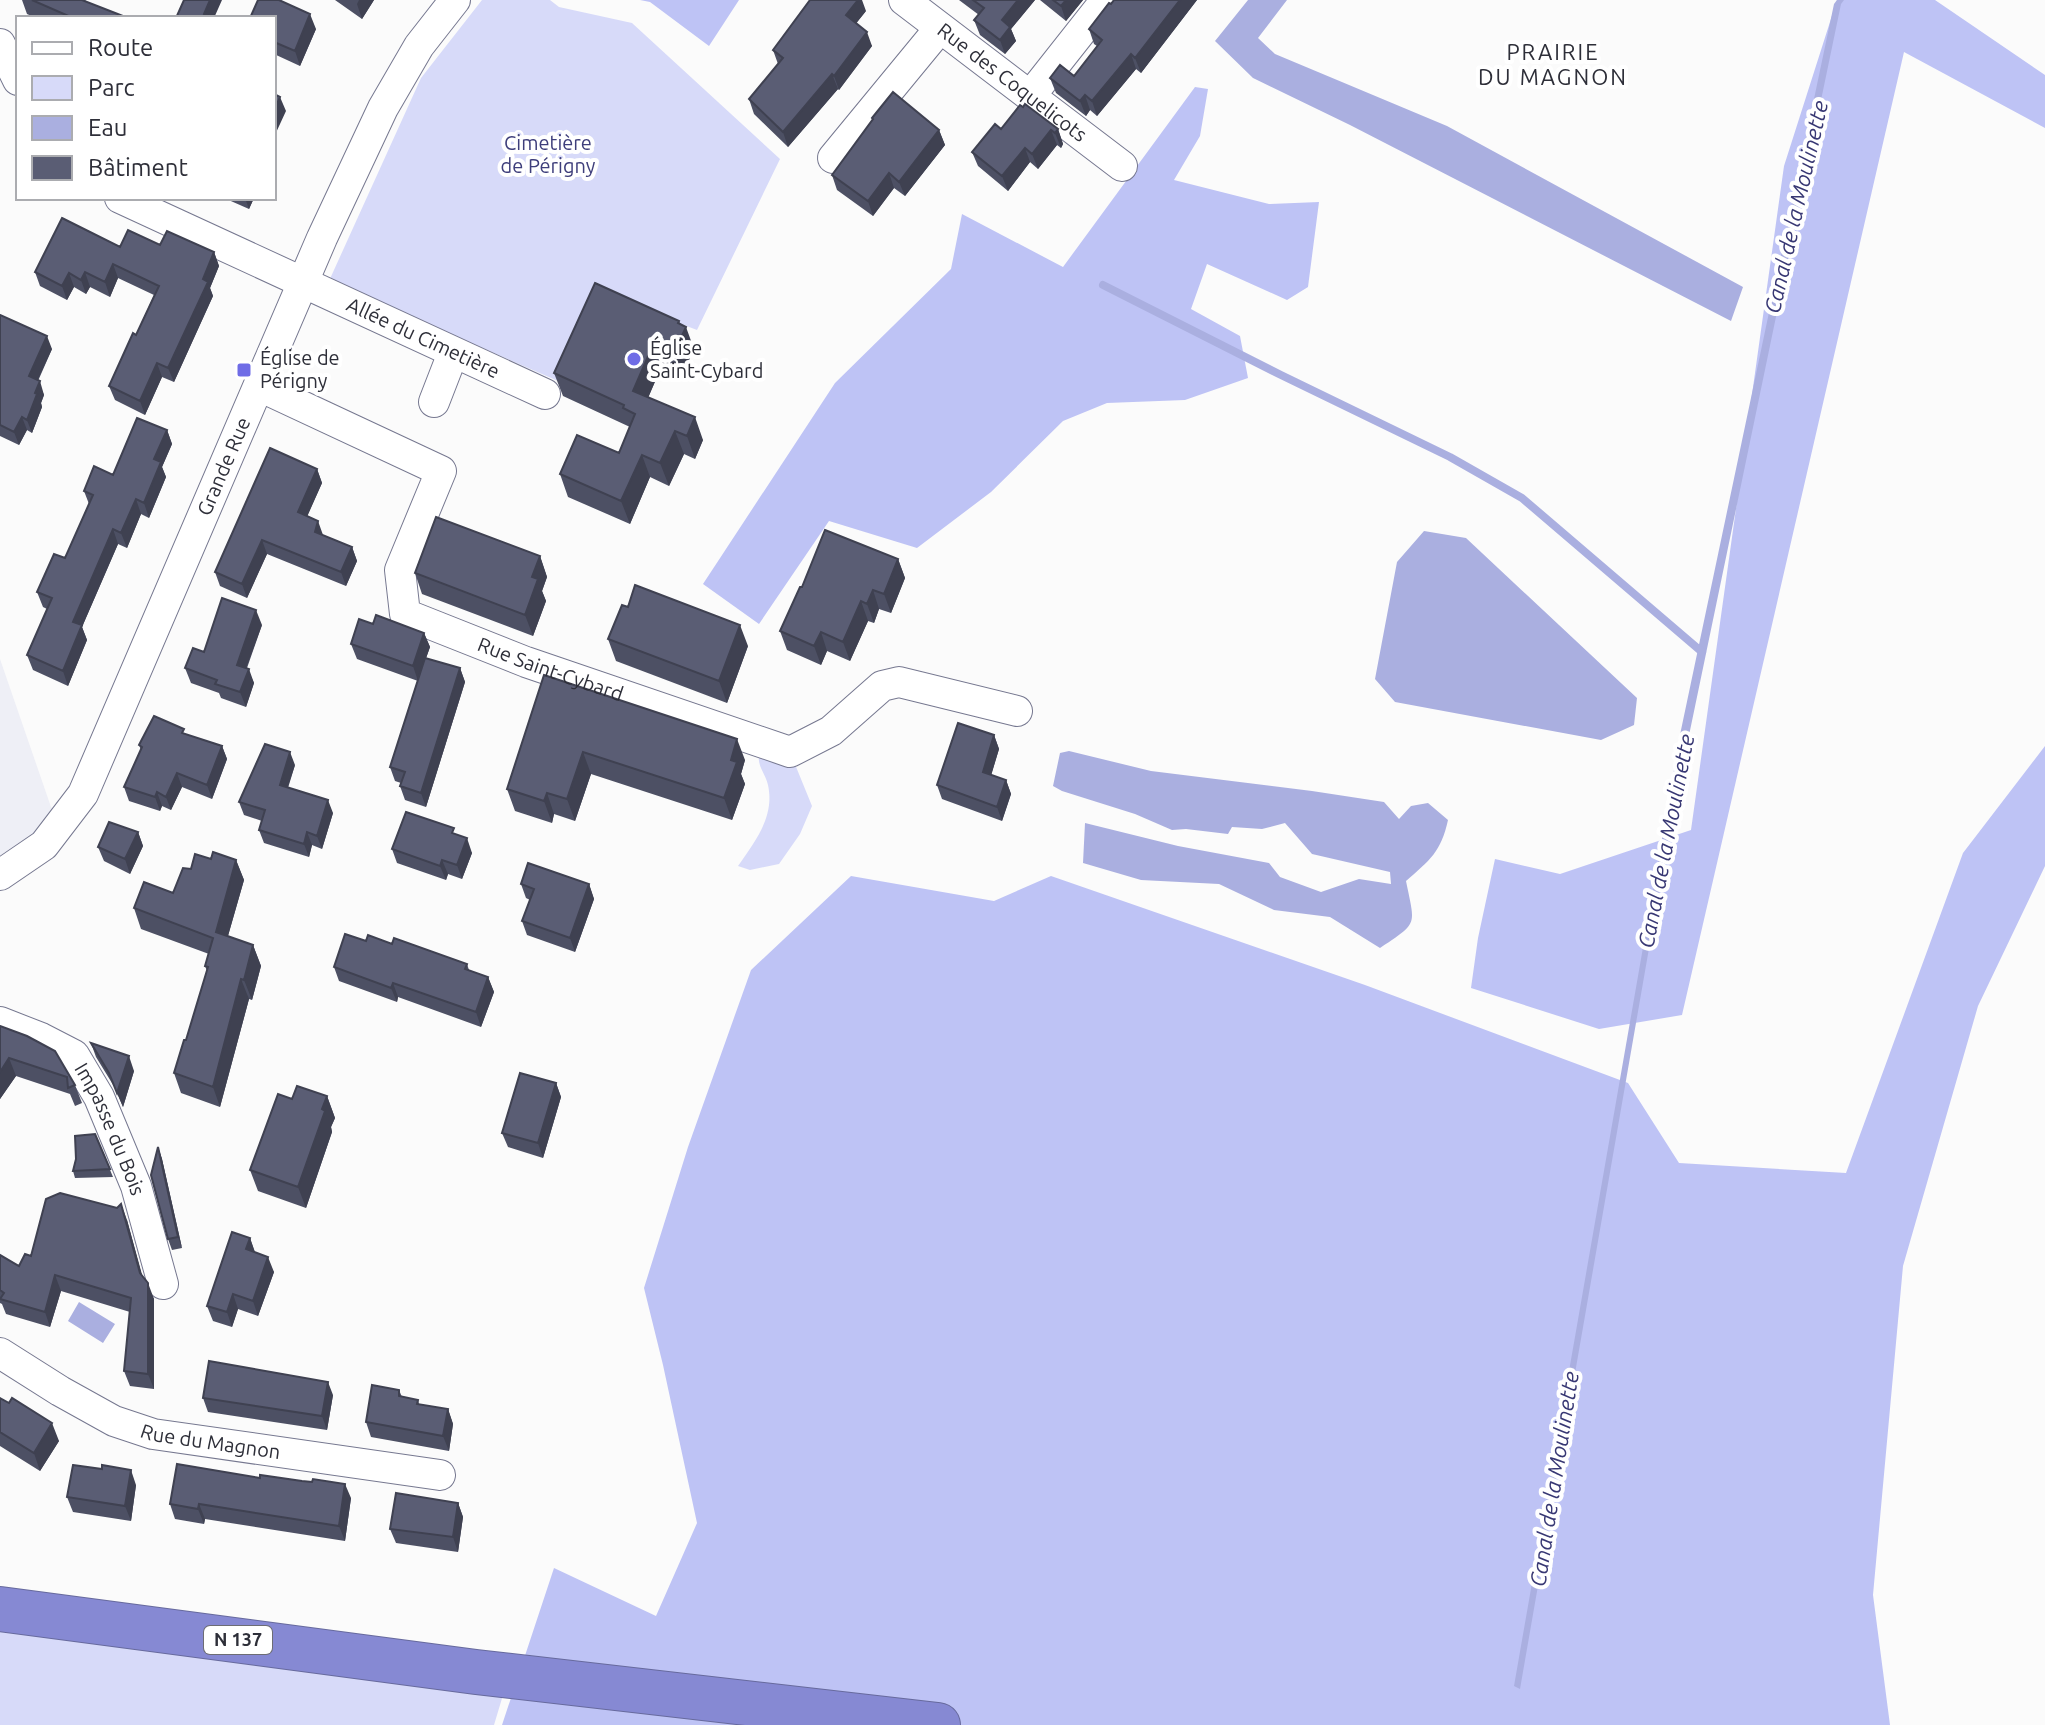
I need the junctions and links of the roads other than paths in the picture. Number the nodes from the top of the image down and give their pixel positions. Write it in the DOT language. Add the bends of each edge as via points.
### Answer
graph roads {
  1 [pos="455,0"];
  2 [pos="904,0"];
  3 [pos="1106,0"];
  4 [pos="940,28"];
  5 [pos="0,44"];
  6 [pos="16,76"];
  7 [pos="1031,95"];
  8 [pos="833,158"];
  9 [pos="1122,166"];
  10 [pos="124,200"];
  11 [pos="303,281"];
  12 [pos="453,353"];
  13 [pos="259,386"];
  14 [pos="545,394"];
  15 [pos="434,402"];
  16 [pos="1017,711"];
  17 [pos="0,875"];
  18 [pos="0,1022"];
  19 [pos="163,1284"];
  20 [pos="0,1353"];
  21 [pos="440,1475"];
  22 [pos="0,1609"];
  23 [pos="938,1725"];
  1 -- 11 [label="street, Grande Rue" via="419,46 383,108"];
  2 -- 4 [label="street, Rue des Coquelicots"];
  3 -- 7 [label="street"];
  4 -- 7 [label="street, Rue des Coquelicots"];
  4 -- 8 [label="street"];
  5 -- 6 [label="street"];
  7 -- 9 [label="street, Rue des Coquelicots"];
  10 -- 11 [label="street, Allée du Cimetière"];
  11 -- 12 [label="street, Allée du Cimetière"];
  11 -- 13 [label="street, Grande Rue"];
  12 -- 14 [label="street, Allée du Cimetière"];
  12 -- 15 [label="street"];
  13 -- 16 [label="street, Rue Saint-Cybard" via="441,471 400,570 405,614 526,662 790,752 831,731 882,686 899,682"];
  13 -- 17 [label="street, Grande Rue" via="83,794 44,845"];
  18 -- 19 [label="street, Impasse du Bois" via="74,1055 99,1097 136,1186"];
  20 -- 21 [label="street, Rue du Magnon" via="114,1421 153,1434"];
  22 -- 23 [label="highway, N 137" via="476,1672"];
}
